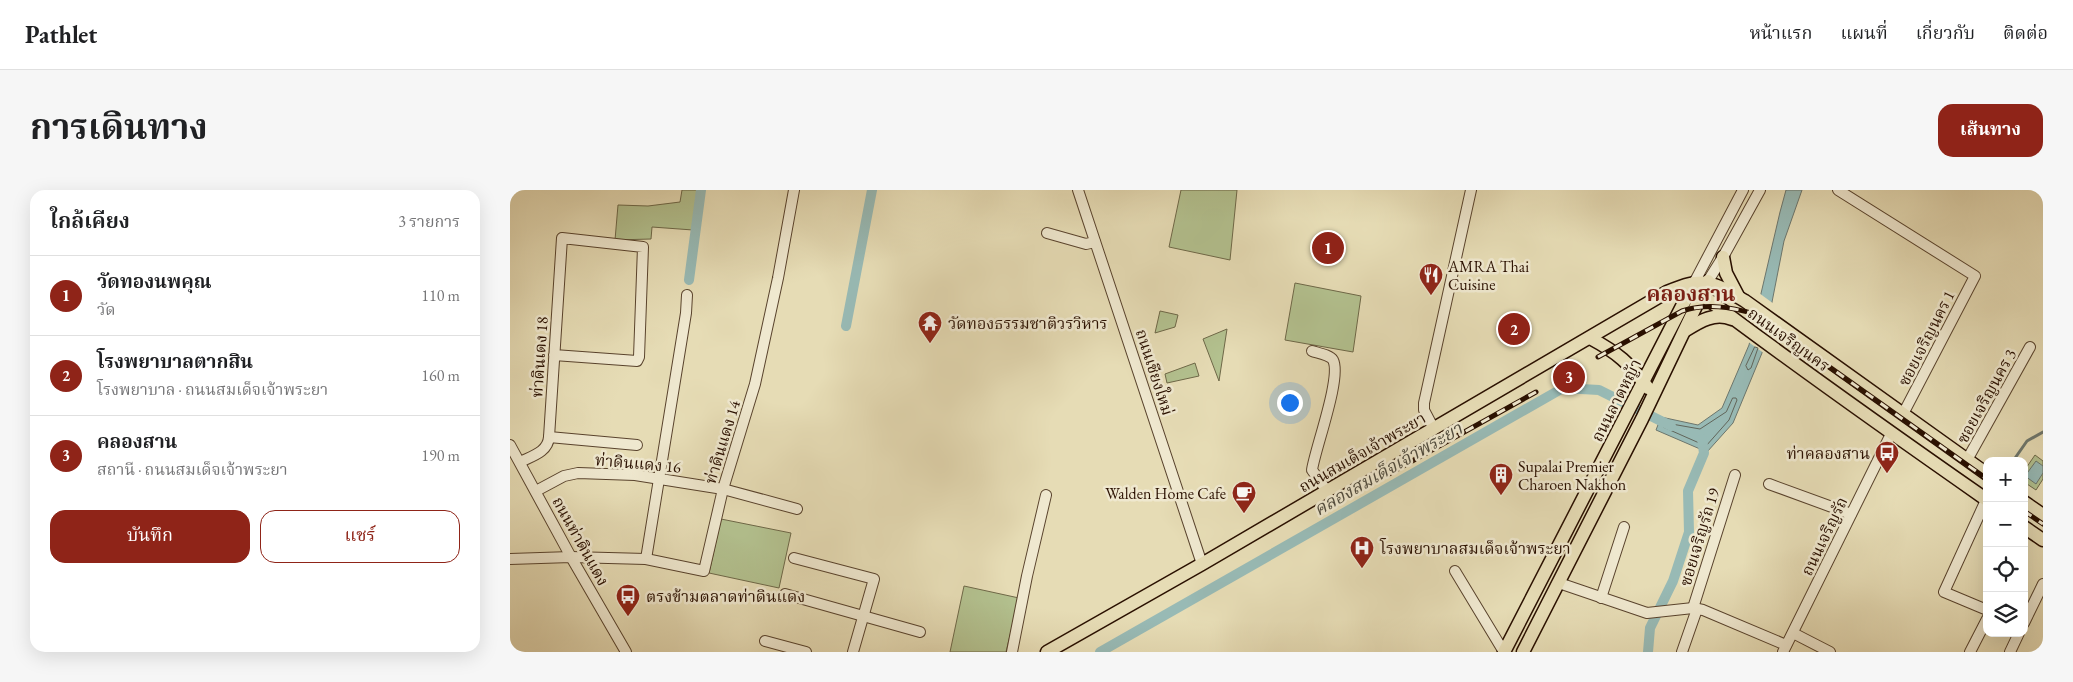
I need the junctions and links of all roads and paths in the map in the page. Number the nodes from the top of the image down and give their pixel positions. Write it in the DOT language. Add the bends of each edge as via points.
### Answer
graph roads {
  1 [pos="794,190"];
  2 [pos="1078,190"];
  3 [pos="1471,190"];
  4 [pos="1743,190"];
  5 [pos="1760,190"];
  6 [pos="1838,190"];
  7 [pos="1047,233"];
  8 [pos="1095,242"];
  9 [pos="1723,257"];
  10 [pos="1708,281"];
  11 [pos="1694,283"];
  12 [pos="687,295"];
  13 [pos="1702,295"];
  14 [pos="1742,299"];
  15 [pos="1739,323"];
  16 [pos="1686,330"];
  17 [pos="1590,338"];
  18 [pos="2030,347"];
  19 [pos="1312,350"];
  20 [pos="554,356"];
  21 [pos="1643,382"];
  22 [pos="1651,401"];
  23 [pos="1903,414"];
  24 [pos="1434,429"];
  25 [pos="1891,434"];
  26 [pos="549,437"];
  27 [pos="510,445"];
  28 [pos="637,445"];
  29 [pos="1967,460"];
  30 [pos="520,462"];
  31 [pos="1983,471"];
  32 [pos="1735,475"];
  33 [pos="659,478"];
  34 [pos="1769,484"];
  35 [pos="722,489"];
  36 [pos="536,491"];
  37 [pos="1327,491"];
  38 [pos="1046,495"];
  39 [pos="1983,498"];
  40 [pos="1985,502"];
  41 [pos="2028,505"];
  42 [pos="797,509"];
  43 [pos="1852,514"];
  44 [pos="2043,515"];
  45 [pos="1624,527"];
  46 [pos="2028,530"];
  47 [pos="2043,540"];
  48 [pos="571,557"];
  49 [pos="794,558"];
  50 [pos="510,559"];
  51 [pos="646,559"];
  52 [pos="1202,564"];
  53 [pos="1455,571"];
  54 [pos="1559,584"];
  55 [pos="2043,584"];
  56 [pos="785,594"];
  57 [pos="1601,598"];
  58 [pos="1983,608"];
  59 [pos="1695,609"];
  60 [pos="864,615"];
  61 [pos="2028,615"];
  62 [pos="1983,628"];
  63 [pos="920,632"];
  64 [pos="1792,633"];
  65 [pos="2017,637"];
  66 [pos="765,641"];
  67 [pos="1785,649"];
  68 [pos="626,652"];
  69 [pos="806,652"];
  70 [pos="853,652"];
  71 [pos="1012,652"];
  72 [pos="1047,652"];
  73 [pos="1504,652"];
  74 [pos="1523,652"];
  75 [pos="1682,652"];
  76 [pos="1830,652"];
  77 [pos="1970,652"];
  78 [pos="2010,652"];
  1 -- 35 [label="street, ท่าดินแดง 14" via="755,384"];
  2 -- 8 [label="street, ถนนเชียงใหม่"];
  3 -- 24 [label="street" via="1424,403 1424,410"];
  4 -- 11 [label="street, ถนนลาดหญ้า"];
  5 -- 9 [label="street, ถนนลาดหญ้า"];
  6 -- 23 [label="street, ซอยเจริญนคร 1" via="1975,276"];
  7 -- 8 [label="street" via="1086,244"];
  8 -- 52 [label="street, ถนนเชียงใหม่"];
  9 -- 10 [label="street, ถนนลาดหญ้า"];
  9 -- 14 [label="main road" via="1726,274"];
  10 -- 11 [label="main road"];
  10 -- 13 [label="main road, ถนนลาดหญ้า"];
  10 -- 14 [label="main road, ถนนเจริญนคร"];
  11 -- 13 [label="main road, ถนนเจริญนคร"];
  11 -- 17 [label="main road, ถนนสมเด็จเจ้าพระยา" via="1667,292"];
  11 -- 21 [label="main road, ถนนลาดหญ้า"];
  12 -- 33 [label="street"];
  13 -- 15 [label="main road, ถนนเจริญนคร"];
  13 -- 16 [label="main road, ถนนลาดหญ้า"];
  14 -- 23 [label="main road, ถนนเจริญนคร"];
  15 -- 16 [label="main road" via="1717,316"];
  15 -- 25 [label="main road, ถนนเจริญนคร"];
  16 -- 22 [label="main road, ถนนลาดหญ้า"];
  17 -- 21 [label="main road" via="1617,354"];
  17 -- 24 [label="main road, ถนนสมเด็จเจ้าพระยา"];
  18 -- 29 [label="street, ซอยเจริญนคร 3"];
  19 -- 37 [label="street" via="1333,359 1334,365 1332,398 1312,470"];
  20 -- 20 [label="street, ท่าดินเดง 18" via="562,238 643,247 639,357 634,361"];
  20 -- 26 [label="street, ท่าดินเดง 18"];
  21 -- 22 [label="main road"];
  21 -- 73 [label="main road, ถนนลาดหญ้า"];
  22 -- 54 [label="main road, ถนนลาดหญ้า"];
  23 -- 25 [label="main road"];
  23 -- 29 [label="main road, ถนนเจริญนคร"];
  24 -- 37 [label="main road, ถนนสมเด็จเจ้าพระยา"];
  25 -- 39 [label="main road, ถนนเจริญนคร"];
  25 -- 43 [label="street, ถนนเจริญรัถ"];
  26 -- 28 [label="street"];
  26 -- 30 [label="street" via="544,449"];
  27 -- 30 [label="street, ถนนท่าดินแดง"];
  29 -- 31 [label="main road, ถนนเจริญนคร"];
  30 -- 36 [label="street, ถนนท่าดินแดง"];
  32 -- 59 [label="street, ซอยเจริญรัถ 19"];
  33 -- 35 [label="street, ท่าดินแดง 16"];
  33 -- 36 [label="street, ท่าดินแดง 16" via="578,473 564,476"];
  33 -- 51 [label="street"];
  34 -- 43 [label="street"];
  35 -- 42 [label="street, ท่าดินแดง 16"];
  35 -- 51 [label="street, ท่าดินแดง 14" via="704,571"];
  36 -- 48 [label="street, ถนนท่าดินแดง"];
  37 -- 52 [label="main road, ถนนสมเด็จเจ้าพระยา"];
  38 -- 71 [label="street"];
  40 -- 58 [label="street" via="1944,592"];
  41 -- 44 [label="main road"];
  43 -- 64 [label="street, ถนนเจริญรัถ"];
  45 -- 57 [label="street"];
  46 -- 47 [label="main road"];
  48 -- 50 [label="street, ท่าดินแดง 14"];
  48 -- 51 [label="street, ท่าดินแดง 14"];
  48 -- 68 [label="street, ถนนท่าดินแดง"];
  49 -- 60 [label="street" via="874,579"];
  52 -- 72 [label="main road, ถนนสมเด็จเจ้าพระยา"];
  53 -- 73 [label="street"];
  54 -- 57 [label="street"];
  54 -- 74 [label="main road, ถนนลาดหญ้า"];
  55 -- 61 [label="street"];
  56 -- 60 [label="street"];
  57 -- 59 [label="street, ซอยเจริญรัถ 19" via="1647,613"];
  59 -- 67 [label="street, ซอยเจริญรัถ 19"];
  59 -- 75 [label="street, ซอยเจริญรัถ 19"];
  60 -- 63 [label="street"];
  60 -- 70 [label="street"];
  62 -- 77 [label="street"];
  64 -- 67 [label="street, ถนนเจริญรัถ"];
  64 -- 76 [label="street"];
  65 -- 78 [label="street"];
  66 -- 69 [label="street"];
}
